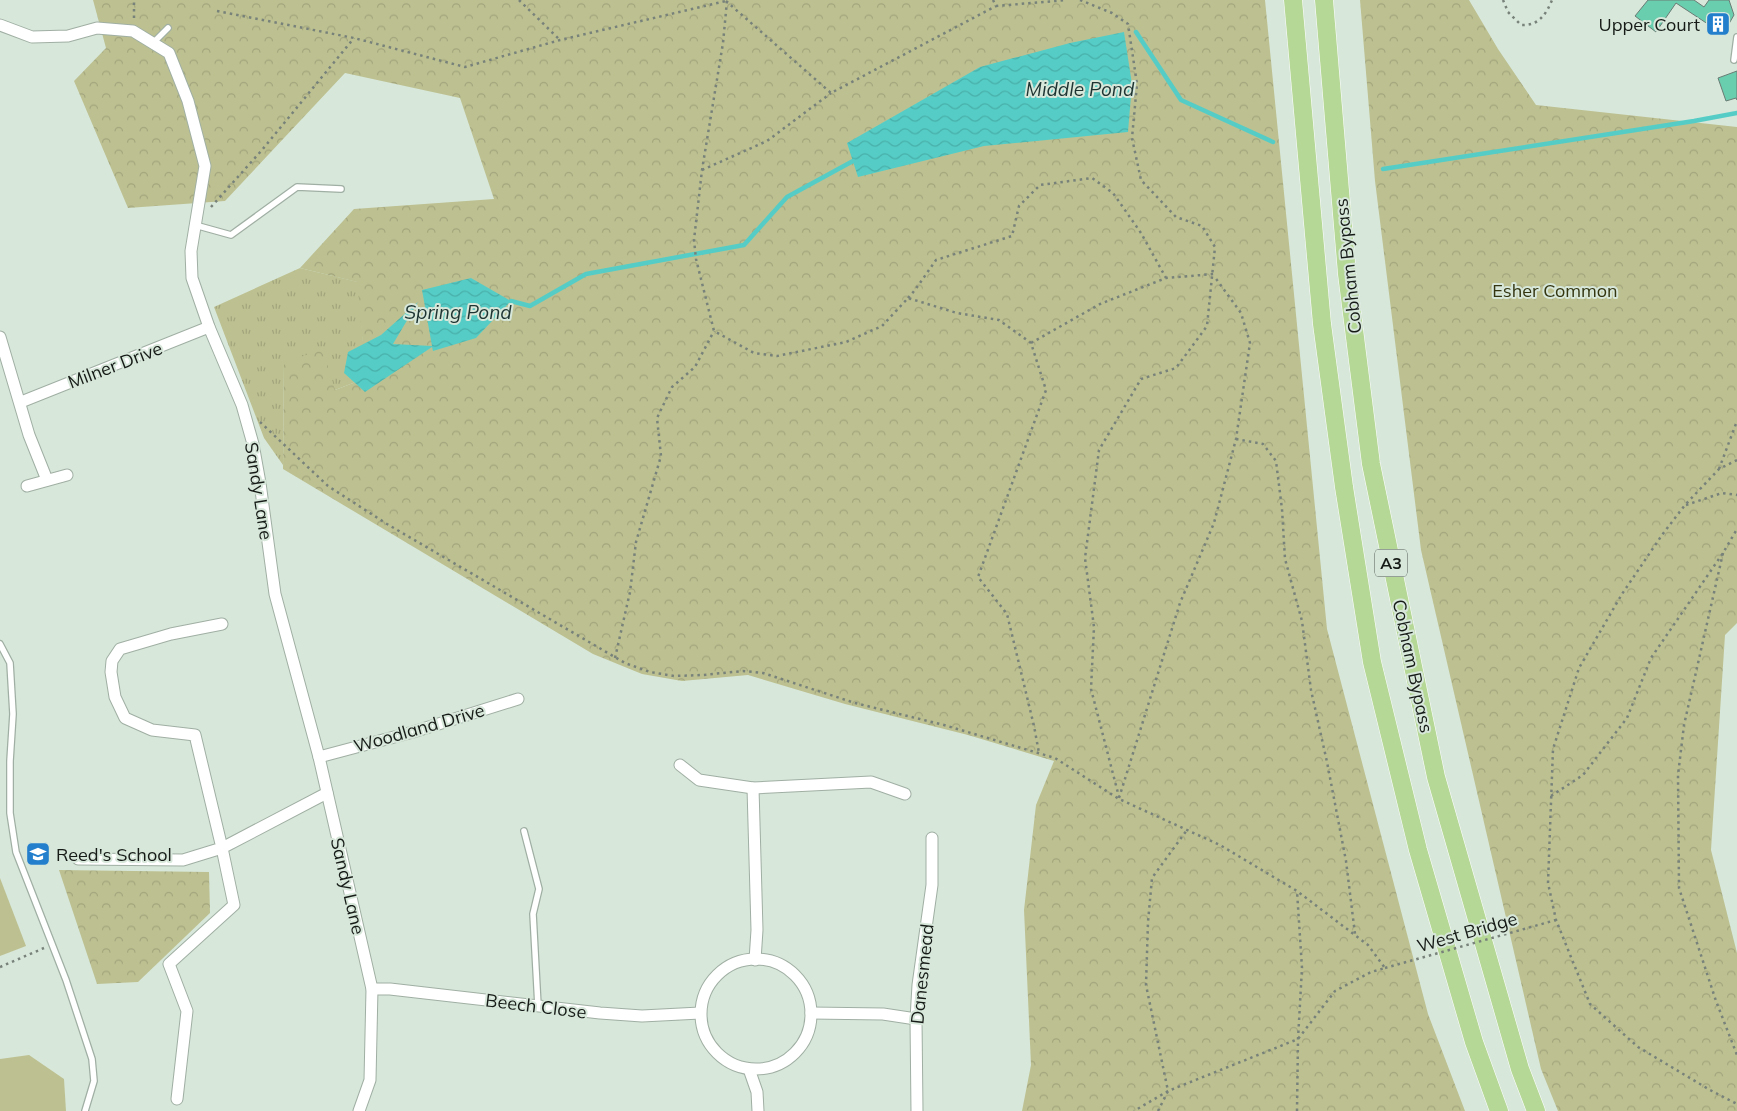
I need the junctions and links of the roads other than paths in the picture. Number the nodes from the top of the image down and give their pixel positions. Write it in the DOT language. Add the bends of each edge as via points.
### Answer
graph roads {
  1 [pos="1293,0"];
  2 [pos="1324,0"];
  3 [pos="0,25"];
  4 [pos="168,28"];
  5 [pos="1737,37"];
  6 [pos="153,43"];
  7 [pos="1734,60"];
  8 [pos="341,189"];
  9 [pos="195,225"];
  10 [pos="209,327"];
  11 [pos="0,337"];
  12 [pos="21,402"];
  13 [pos="67,475"];
  14 [pos="46,480"];
  15 [pos="28,486"];
  16 [pos="222,624"];
  17 [pos="0,644"];
  18 [pos="518,699"];
  19 [pos="318,757"];
  20 [pos="680,765"];
  21 [pos="753,788"];
  22 [pos="327,793"];
  23 [pos="905,794"];
  24 [pos="524,831"];
  25 [pos="932,838"];
  26 [pos="222,848"];
  27 [pos="78,859"];
  28 [pos="755,960"];
  29 [pos="372,989"];
  30 [pos="538,1006"];
  31 [pos="811,1013"];
  32 [pos="700,1014"];
  33 [pos="916,1018"];
  34 [pos="749,1069"];
  35 [pos="177,1099"];
  36 [pos="85,1111"];
  37 [pos="358,1111"];
  38 [pos="758,1111"];
  39 [pos="916,1111"];
  40 [pos="1500,1111"];
  41 [pos="1536,1111"];
  1 -- 40 [label="highway, Cobham Bypass / A3" via="1322,324 1372,662 1418,850 1474,1042"];
  2 -- 41 [label="highway, Cobham Bypass / A3" via="1347,274 1371,464 1436,777 1520,1069"];
  3 -- 6 [label="street, Sandy Lane" via="32,37 68,36 97,28 133,30"];
  4 -- 6 [label="lane"];
  5 -- 7 [label="lane"];
  6 -- 9 [label="street, Sandy Lane" via="169,53 188,101 205,166"];
  8 -- 9 [label="lane" via="297,187 231,235"];
  9 -- 10 [label="street, Sandy Lane" via="191,251 192,278"];
  10 -- 12 [label="street, Milner Drive"];
  10 -- 19 [label="street, Sandy Lane" via="242,405 253,444 275,594"];
  11 -- 12 [label="street"];
  12 -- 14 [label="street"];
  13 -- 14 [label="street"];
  14 -- 15 [label="street"];
  16 -- 26 [label="street" via="120,649 112,661 111,672 115,698 125,718 152,730 194,735"];
  17 -- 36 [label="lane" via="10,663 13,714 10,813 16,852 66,980 92,1058 94,1081"];
  18 -- 19 [label="street, Woodland Drive"];
  19 -- 22 [label="street, Sandy Lane"];
  20 -- 21 [label="street" via="699,780"];
  21 -- 23 [label="street" via="870,782"];
  21 -- 28 [label="street" via="758,930"];
  22 -- 26 [label="street"];
  22 -- 29 [label="street, Sandy Lane"];
  24 -- 30 [label="lane" via="539,890 533,914"];
  25 -- 33 [label="street, Danesmead" via="932,885"];
  26 -- 27 [label="street" via="183,860"];
  26 -- 35 [label="street" via="234,905 169,964 187,1011"];
  28 -- 31 [label="street" via="768,959 792,971 807,992"];
  28 -- 32 [label="street" via="740,960 724,968 703,994"];
  29 -- 30 [label="street, Beech Close"];
  29 -- 37 [label="street, Sandy Lane" via="370,1080"];
  30 -- 32 [label="street, Beech Close" via="642,1016"];
  31 -- 33 [label="street"];
  31 -- 34 [label="street" via="805,1041 798,1050 774,1066"];
  32 -- 34 [label="street" via="704,1035 721,1057 730,1064"];
  33 -- 39 [label="street, Danesmead"];
  34 -- 38 [label="street" via="757,1092"];
}
